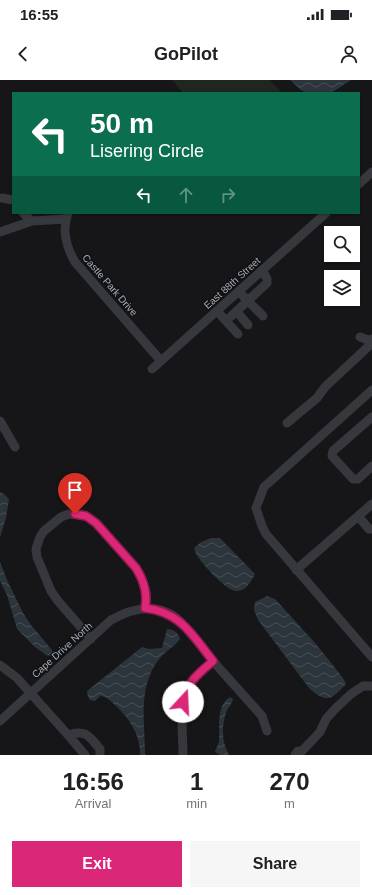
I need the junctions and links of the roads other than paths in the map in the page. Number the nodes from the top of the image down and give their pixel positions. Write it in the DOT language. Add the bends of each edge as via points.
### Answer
graph roads {
  1 [pos="372,172"];
  2 [pos="360,183"];
  3 [pos="2,198"];
  4 [pos="12,200"];
  5 [pos="23,214"];
  6 [pos="325,214"];
  7 [pos="67,216"];
  8 [pos="32,221"];
  9 [pos="0,232"];
  10 [pos="262,270"];
  11 [pos="240,290"];
  12 [pos="248,301"];
  13 [pos="217,311"];
  14 [pos="237,312"];
  15 [pos="263,316"];
  16 [pos="226,321"];
  17 [pos="248,325"];
  18 [pos="238,334"];
  19 [pos="360,337"];
  20 [pos="372,339"];
  21 [pos="372,343"];
  22 [pos="161,361"];
  23 [pos="152,369"];
  24 [pos="371,393"];
  25 [pos="372,417"];
  26 [pos="0,421"];
  27 [pos="287,423"];
  28 [pos="15,447"];
  29 [pos="372,466"];
  30 [pos="372,504"];
  31 [pos="358,516"];
  32 [pos="372,529"];
  33 [pos="296,570"];
  34 [pos="145,608"];
  35 [pos="91,639"];
  36 [pos="372,657"];
  37 [pos="213,661"];
  38 [pos="0,665"];
  39 [pos="372,686"];
  40 [pos="30,694"];
  41 [pos="0,721"];
  42 [pos="267,731"];
  43 [pos="68,735"];
  44 [pos="299,754"];
  45 [pos="85,755"];
  46 [pos="100,755"];
  47 [pos="183,755"];
  1 -- 2 [label="street"];
  3 -- 4 [label="street"];
  5 -- 8 [label="street"];
  6 -- 10 [label="street, East 88th Street"];
  7 -- 8 [label="street"];
  7 -- 22 [label="street, Castle Park Drive" via="66,240 75,262"];
  8 -- 9 [label="street"];
  10 -- 11 [label="street, East 88th Street"];
  10 -- 12 [label="street" via="267,283"];
  11 -- 12 [label="street"];
  11 -- 13 [label="street, East 88th Street"];
  12 -- 14 [label="street"];
  12 -- 15 [label="street"];
  13 -- 16 [label="street"];
  13 -- 22 [label="street, East 88th Street"];
  14 -- 16 [label="street"];
  14 -- 17 [label="street"];
  16 -- 18 [label="street"];
  19 -- 20 [label="street"];
  21 -- 27 [label="street" via="325,387 317,398"];
  22 -- 23 [label="street, East 88th Street"];
  24 -- 33 [label="street" via="264,487 256,508 262,526"];
  25 -- 29 [label="street" via="334,451 332,456 353,479 358,479"];
  26 -- 28 [label="street"];
  30 -- 31 [label="street"];
  31 -- 32 [label="street" via="369,529"];
  31 -- 33 [label="street"];
  33 -- 36 [label="street"];
  34 -- 35 [label="street, Cape Drive North" via="116,617"];
  34 -- 35 [label="street" via="146,594 141,576 98,524 79,514 60,518 40,537 36,549 37,557 51,591"];
  34 -- 37 [label="street" via="163,612 177,619"];
  35 -- 40 [label="street, Cape Drive North"];
  37 -- 42 [label="street" via="262,716"];
  37 -- 47 [label="street" via="190,683 184,696"];
  38 -- 40 [label="street" via="15,676"];
  39 -- 44 [label="street" via="363,686 351,694 326,719 320,732"];
  40 -- 41 [label="street, Cape Drive North"];
  40 -- 43 [label="street"];
  43 -- 45 [label="street"];
  43 -- 46 [label="street" via="85,733 100,749"];
}
